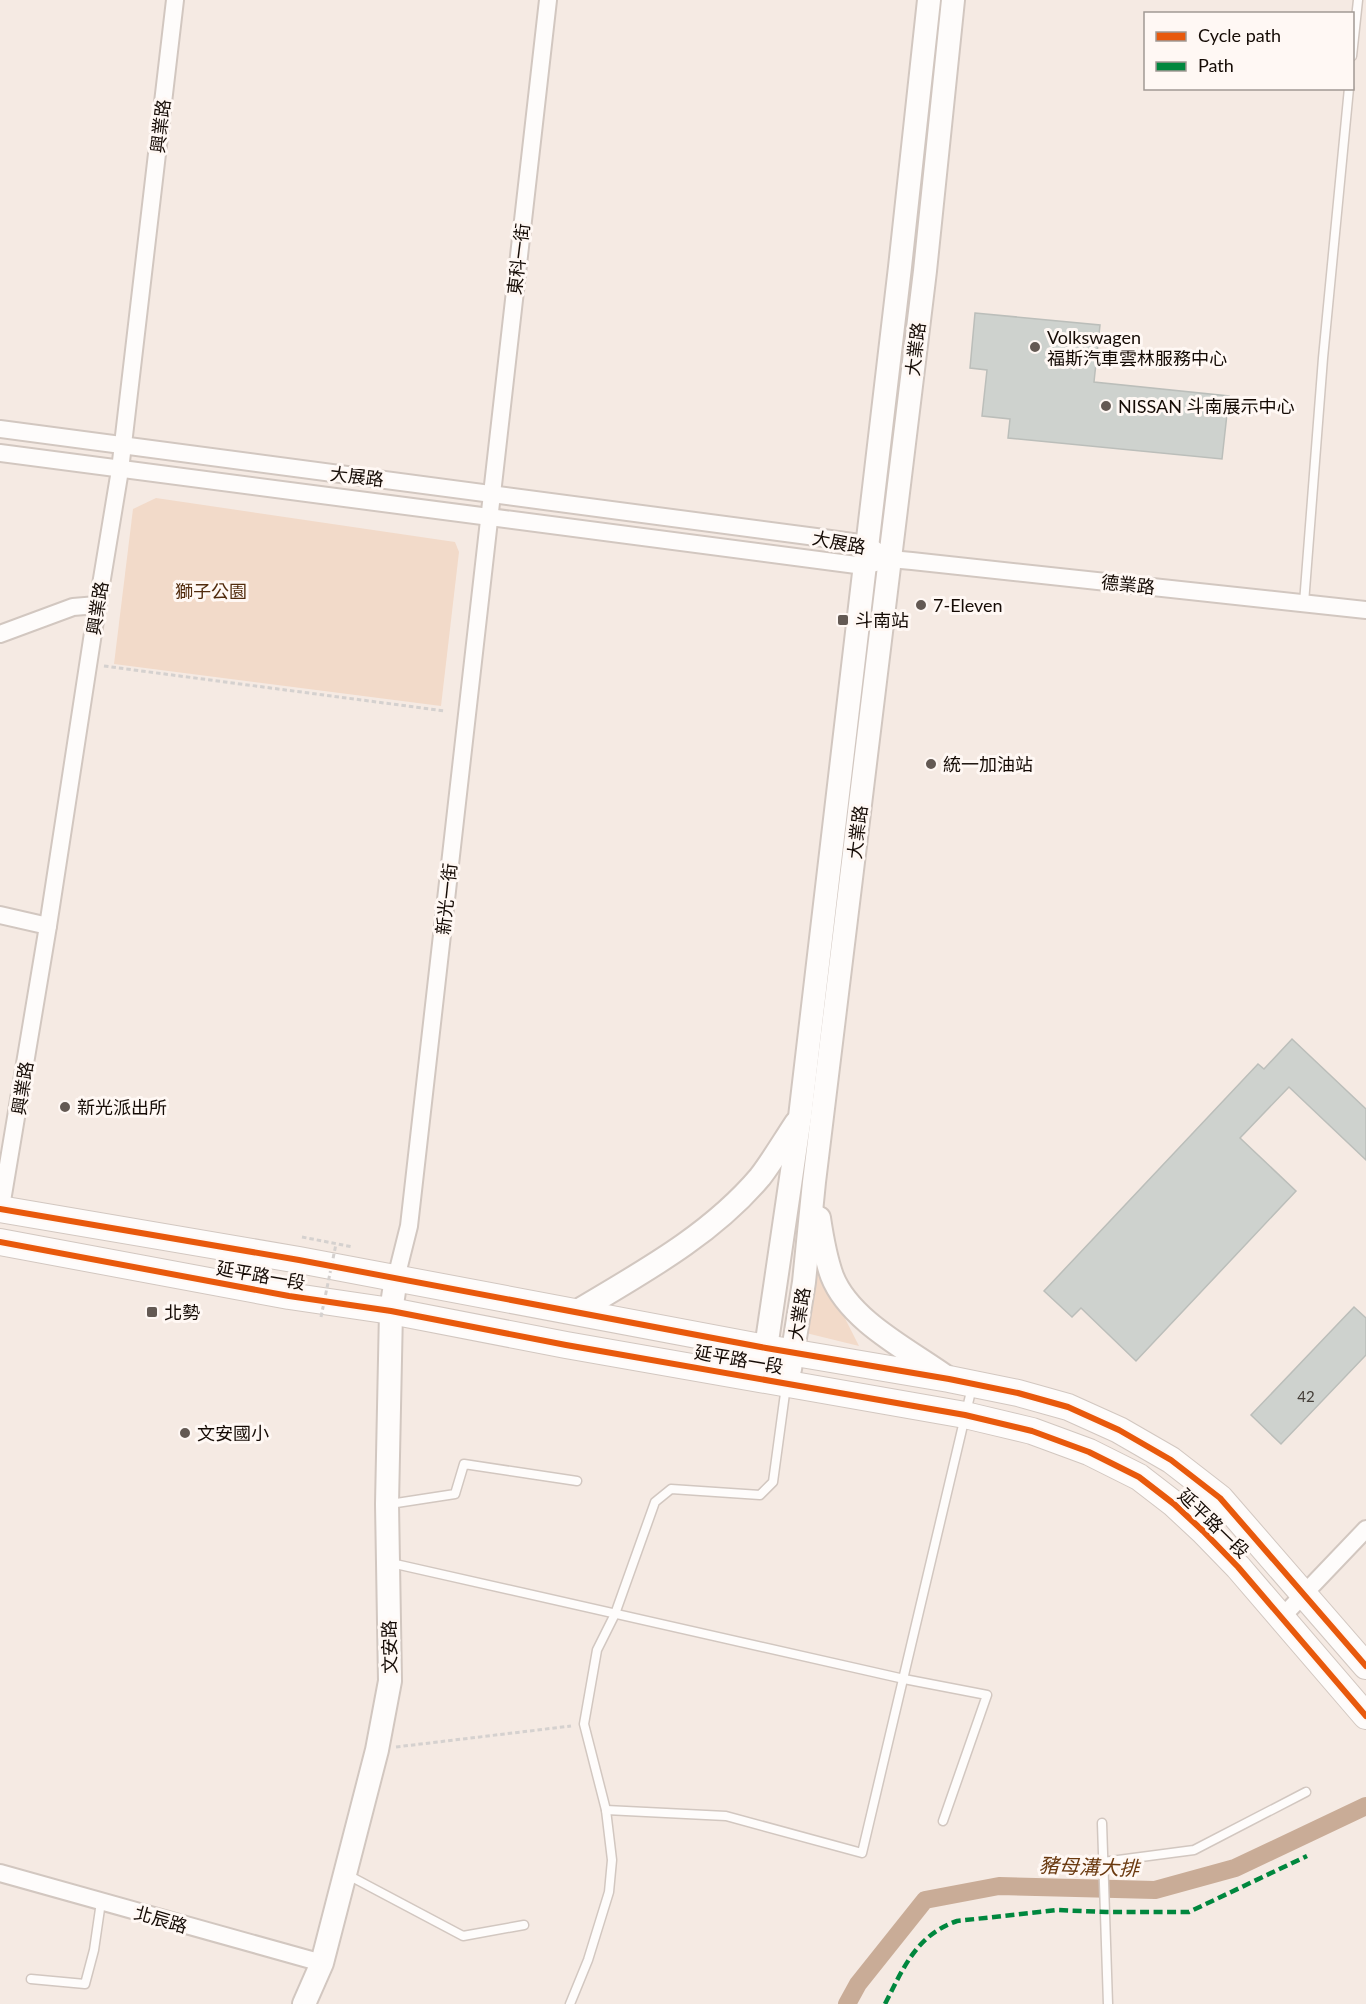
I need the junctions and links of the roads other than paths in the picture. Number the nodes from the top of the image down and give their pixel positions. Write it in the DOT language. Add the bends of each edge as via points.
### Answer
graph roads {
  1 [pos="175,0"];
  2 [pos="548,0"];
  3 [pos="929,0"];
  4 [pos="953,0"];
  5 [pos="1358,0"];
  6 [pos="1354,45"];
  7 [pos="1349,90"];
  8 [pos="900,267"];
  9 [pos="925,271"];
  10 [pos="0,429"];
  11 [pos="124,446"];
  12 [pos="0,453"];
  13 [pos="120,470"];
  14 [pos="491,493"];
  15 [pos="489,518"];
  16 [pos="866,555"];
  17 [pos="890,559"];
  18 [pos="1304,603"];
  19 [pos="97,605"];
  20 [pos="1366,610"];
  21 [pos="0,634"];
  22 [pos="846,725"];
  23 [pos="870,726"];
  24 [pos="0,915"];
  25 [pos="48,926"];
  26 [pos="826,993"];
  27 [pos="800,1117"];
  28 [pos="814,1182"];
  29 [pos="0,1210"];
  30 [pos="0,1242"];
  31 [pos="396,1278"];
  32 [pos="391,1311"];
  33 [pos="576,1312"];
  34 [pos="766,1348"];
  35 [pos="793,1352"];
  36 [pos="961,1381"];
  37 [pos="787,1383"];
  38 [pos="965,1415"];
  39 [pos="1141,1443"];
  40 [pos="1125,1470"];
  41 [pos="577,1481"];
  42 [pos="387,1504"];
  43 [pos="1366,1529"];
  44 [pos="388,1562"];
  45 [pos="1303,1594"];
  46 [pos="615,1614"];
  47 [pos="1281,1618"];
  48 [pos="1366,1666"];
  49 [pos="904,1679"];
  50 [pos="1366,1716"];
  51 [pos="1306,1792"];
  52 [pos="606,1810"];
  53 [pos="943,1821"];
  54 [pos="1102,1823"];
  55 [pos="1103,1862"];
  56 [pos="0,1873"];
  57 [pos="345,1874"];
  58 [pos="101,1902"];
  59 [pos="524,1925"];
  60 [pos="322,1963"];
  61 [pos="31,1979"];
  62 [pos="304,2004"];
  63 [pos="570,2004"];
  64 [pos="1108,2004"];
  1 -- 11 [label="street, 興業路"];
  2 -- 14 [label="street, 東科一街"];
  3 -- 8 [label="main road, 大業路"];
  4 -- 9 [label="main road, 大業路"];
  5 -- 6 [label="lane"];
  7 -- 18 [label="lane"];
  8 -- 9 [label="main road"];
  8 -- 16 [label="main road, 大業路"];
  9 -- 17 [label="main road, 大業路"];
  10 -- 11 [label="street, 大展路"];
  11 -- 13 [label="street, 興業路"];
  11 -- 14 [label="street, 大展路"];
  12 -- 13 [label="street, 大展路"];
  13 -- 15 [label="street, 大展路"];
  13 -- 19 [label="street, 興業路"];
  14 -- 15 [label="street, 東科一街"];
  14 -- 16 [label="street, 大展路"];
  15 -- 16 [label="street, 大展路"];
  15 -- 31 [label="street, 新光一街" via="409,1227"];
  16 -- 17 [label="street, 大展路"];
  16 -- 22 [label="main road, 大業路"];
  17 -- 18 [label="street, 德業路"];
  17 -- 23 [label="main road, 大業路"];
  18 -- 20 [label="street, 德業路"];
  19 -- 21 [label="street" via="73,608"];
  19 -- 25 [label="street, 興業路"];
  22 -- 23 [label="main road"];
  22 -- 26 [label="main road, 大業路"];
  23 -- 26 [label="main road, 大業路"];
  24 -- 25 [label="street"];
  25 -- 29 [label="street, 興業路"];
  26 -- 27 [label="main road, 大業路"];
  26 -- 28 [label="main road, 大業路"];
  27 -- 33 [label="main road" via="760,1176 711,1225 664,1260"];
  27 -- 34 [label="main road, 大業路"];
  28 -- 35 [label="main road, 大業路"];
  28 -- 36 [label="main road" via="825,1253 833,1279 850,1306 883,1335"];
  29 -- 31 [label="main road, 延平路一段"];
  30 -- 32 [label="main road, 延平路一段"];
  31 -- 32 [label="main road, 文安路"];
  31 -- 33 [label="main road, 延平路一段"];
  32 -- 37 [label="main road, 延平路一段"];
  32 -- 42 [label="main road, 文安路"];
  33 -- 34 [label="main road, 延平路一段"];
  34 -- 35 [label="main road, 延平路一段"];
  34 -- 37 [label="main road, 大業路"];
  35 -- 36 [label="main road, 延平路一段"];
  35 -- 37 [label="main road, 大業路"];
  36 -- 38 [label="lane"];
  36 -- 39 [label="main road, 延平路一段" via="1068,1407"];
  37 -- 38 [label="main road, 延平路一段"];
  37 -- 46 [label="lane" via="773,1482 760,1496 671,1489 655,1502"];
  38 -- 40 [label="main road, 延平路一段" via="1032,1431"];
  38 -- 49 [label="lane"];
  39 -- 40 [label="main road"];
  39 -- 45 [label="main road, 延平路一段" via="1171,1460 1220,1498"];
  40 -- 47 [label="main road, 延平路一段" via="1157,1491 1203,1531"];
  41 -- 42 [label="lane" via="464,1464 455,1494"];
  42 -- 44 [label="main road, 文安路"];
  43 -- 45 [label="street"];
  44 -- 46 [label="lane"];
  44 -- 57 [label="main road, 文安路" via="390,1681 377,1750"];
  45 -- 47 [label="street"];
  45 -- 48 [label="main road, 延平路一段"];
  46 -- 49 [label="lane"];
  46 -- 52 [label="lane" via="597,1650 584,1724"];
  47 -- 50 [label="main road, 延平路一段"];
  49 -- 52 [label="lane" via="862,1853 726,1816"];
  49 -- 53 [label="lane" via="987,1695"];
  51 -- 55 [label="lane" via="1194,1850"];
  52 -- 63 [label="lane" via="612,1860 609,1892"];
  54 -- 55 [label="lane"];
  55 -- 64 [label="lane"];
  56 -- 58 [label="street, 北辰路"];
  57 -- 59 [label="lane" via="463,1936"];
  57 -- 60 [label="main road, 文安路"];
  58 -- 60 [label="street, 北辰路"];
  58 -- 61 [label="lane" via="85,1984"];
  60 -- 62 [label="main road, 文安路"];
}
